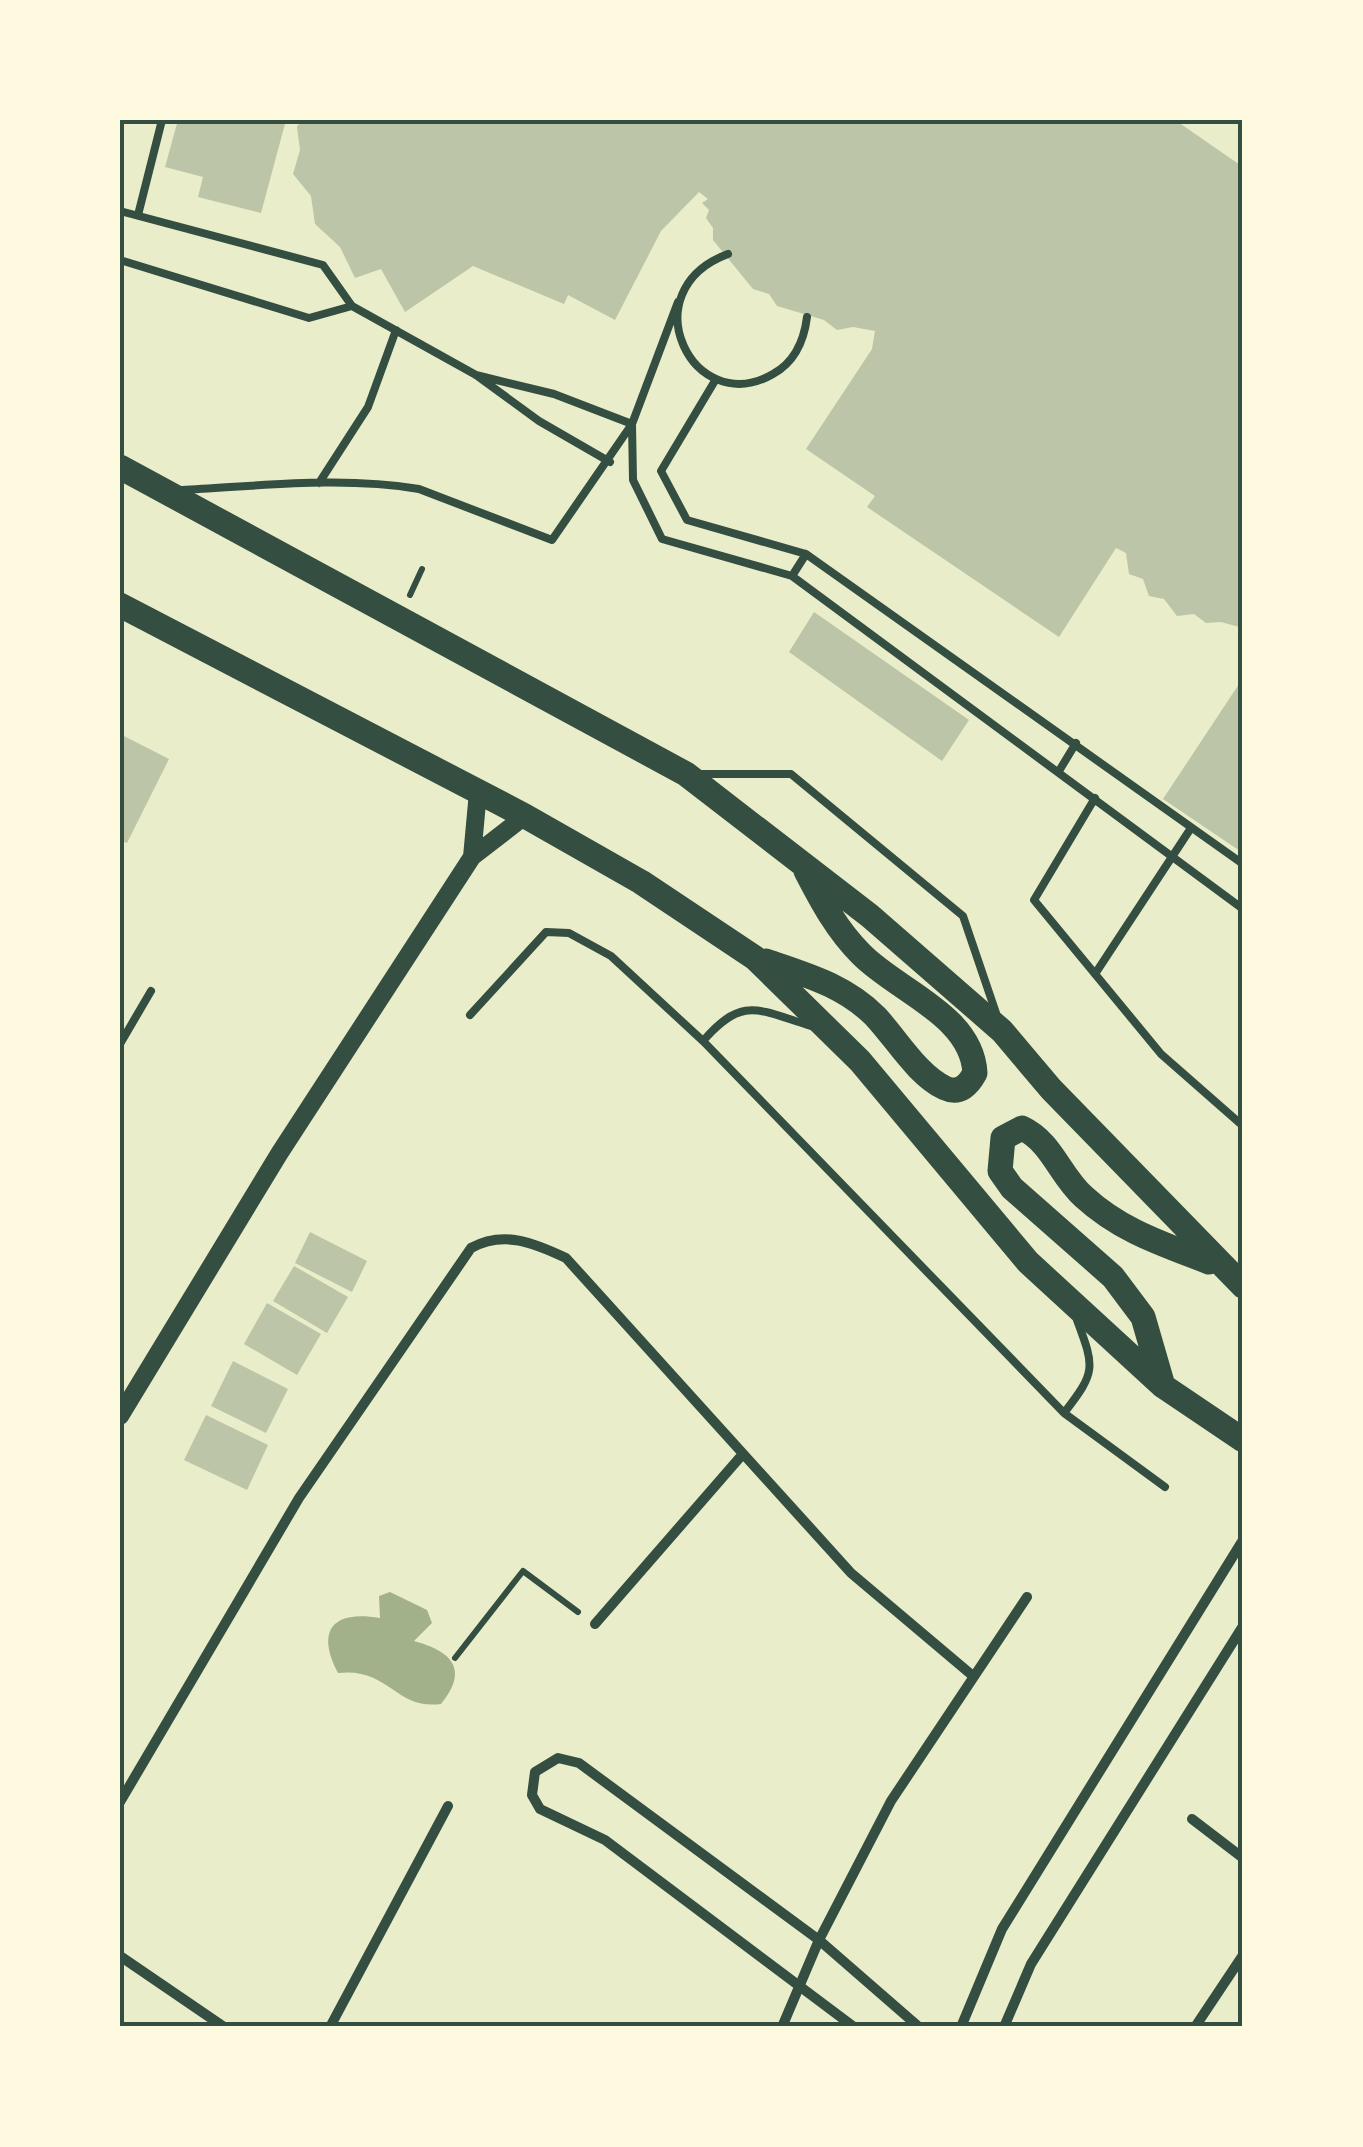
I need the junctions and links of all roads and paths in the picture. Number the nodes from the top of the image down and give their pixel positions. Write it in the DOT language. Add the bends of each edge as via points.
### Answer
graph roads {
  1 [pos="162,120"];
  2 [pos="120,210"];
  3 [pos="138,215"];
  4 [pos="728,254"];
  5 [pos="120,260"];
  6 [pos="678,302"];
  7 [pos="352,306"];
  8 [pos="806,317"];
  9 [pos="396,330"];
  10 [pos="476,375"];
  11 [pos="716,379"];
  12 [pos="632,424"];
  13 [pos="610,462"];
  14 [pos="120,467"];
  15 [pos="319,483"];
  16 [pos="162,492"];
  17 [pos="806,554"];
  18 [pos="792,576"];
  19 [pos="120,605"];
  20 [pos="1076,743"];
  21 [pos="1059,770"];
  22 [pos="686,774"];
  23 [pos="478,792"];
  24 [pos="1094,798"];
  25 [pos="525,816"];
  26 [pos="1191,828"];
  27 [pos="472,857"];
  28 [pos="1171,858"];
  29 [pos="801,862"];
  30 [pos="1243,864"];
  31 [pos="1243,909"];
  32 [pos="756,958"];
  33 [pos="1095,974"];
  34 [pos="152,990"];
  35 [pos="470,1015"];
  36 [pos="830,1031"];
  37 [pos="1002,1031"];
  38 [pos="703,1041"];
  39 [pos="120,1044"];
  40 [pos="1243,1126"];
  41 [pos="1219,1266"];
  42 [pos="1243,1286"];
  43 [pos="1071,1304"];
  44 [pos="1163,1386"];
  45 [pos="1064,1413"];
  46 [pos="120,1416"];
  47 [pos="1243,1440"];
  48 [pos="742,1455"];
  49 [pos="1165,1487"];
  50 [pos="1243,1540"];
  51 [pos="1026,1596"];
  52 [pos="595,1624"];
  53 [pos="1243,1626"];
  54 [pos="455,1658"];
  55 [pos="974,1676"];
  56 [pos="120,1802"];
  57 [pos="448,1806"];
  58 [pos="1192,1819"];
  59 [pos="1243,1858"];
  60 [pos="819,1940"];
  61 [pos="1243,1955"];
  62 [pos="120,1956"];
  63 [pos="800,1986"];
  64 [pos="224,2027"];
  65 [pos="330,2027"];
  66 [pos="782,2027"];
  67 [pos="854,2027"];
  68 [pos="919,2027"];
  69 [pos="961,2027"];
  70 [pos="1004,2027"];
  71 [pos="1196,2027"];
  1 -- 3 [label="lane"];
  2 -- 3 [label="lane"];
  3 -- 7 [label="lane" via="323,265"];
  4 -- 6 [label="lane" via="696,270"];
  5 -- 7 [label="lane" via="309,318"];
  6 -- 11 [label="lane" via="682,348"];
  6 -- 12 [label="lane"];
  7 -- 9 [label="lane"];
  8 -- 11 [label="lane" via="804,336 785,367 752,383"];
  9 -- 10 [label="lane"];
  9 -- 15 [label="lane" via="368,407"];
  10 -- 12 [label="lane" via="554,394"];
  10 -- 13 [label="lane"];
  11 -- 17 [label="lane" via="662,476 692,524"];
  12 -- 13 [label="lane"];
  12 -- 18 [label="lane" via="633,480 662,539"];
  13 -- 15 [label="lane" via="558,536 544,540 419,490"];
  14 -- 16 [label="main road"];
  15 -- 16 [label="lane"];
  16 -- 22 [label="main road"];
  17 -- 18 [label="lane"];
  17 -- 20 [label="lane"];
  18 -- 21 [label="lane"];
  19 -- 23 [label="main road"];
  20 -- 21 [label="lane"];
  20 -- 26 [label="lane"];
  21 -- 24 [label="lane"];
  22 -- 29 [label="main road"];
  22 -- 37 [label="lane" via="791,774 963,916"];
  23 -- 25 [label="main road"];
  23 -- 27 [label="street"];
  24 -- 28 [label="lane"];
  24 -- 33 [label="lane" via="1034,896"];
  25 -- 27 [label="street"];
  25 -- 32 [label="main road"];
  26 -- 28 [label="lane"];
  26 -- 30 [label="lane"];
  27 -- 46 [label="street" via="279,1154"];
  28 -- 31 [label="lane"];
  28 -- 33 [label="lane"];
  29 -- 32 [label="main road" via="836,928 864,958 949,1022 968,1044 976,1073 969,1084 946,1088 841,987"];
  29 -- 37 [label="main road"];
  32 -- 36 [label="main road"];
  33 -- 40 [label="lane" via="1160,1054"];
  34 -- 39 [label="lane"];
  35 -- 38 [label="lane" via="546,932 559,930 611,956"];
  36 -- 38 [label="lane" via="748,1010 728,1013"];
  36 -- 43 [label="main road"];
  37 -- 41 [label="main road"];
  38 -- 45 [label="lane"];
  41 -- 42 [label="main road"];
  41 -- 44 [label="main road" via="1118,1226 1080,1194 1038,1136 1022,1128 1002,1138 1000,1171 1012,1188 1113,1277 1143,1317"];
  43 -- 44 [label="main road"];
  43 -- 45 [label="lane" via="1092,1361 1091,1378"];
  44 -- 47 [label="main road"];
  45 -- 49 [label="lane"];
  48 -- 52 [label="street"];
  48 -- 55 [label="street" via="851,1573"];
  48 -- 56 [label="street" via="566,1258 537,1244 490,1238 471,1248 299,1498"];
  50 -- 69 [label="street" via="1002,1929"];
  51 -- 55 [label="street"];
  52 -- 54 [label="path" via="523,1571"];
  53 -- 70 [label="street" via="1031,1964"];
  55 -- 60 [label="street" via="891,1801"];
  57 -- 65 [label="street"];
  58 -- 59 [label="street"];
  60 -- 63 [label="street"];
  60 -- 63 [label="street" via="580,1763 558,1758 536,1772 532,1795 540,1809 605,1840"];
  60 -- 68 [label="street"];
  61 -- 71 [label="street"];
  62 -- 64 [label="street"];
  63 -- 66 [label="street"];
  63 -- 67 [label="street"];
}
